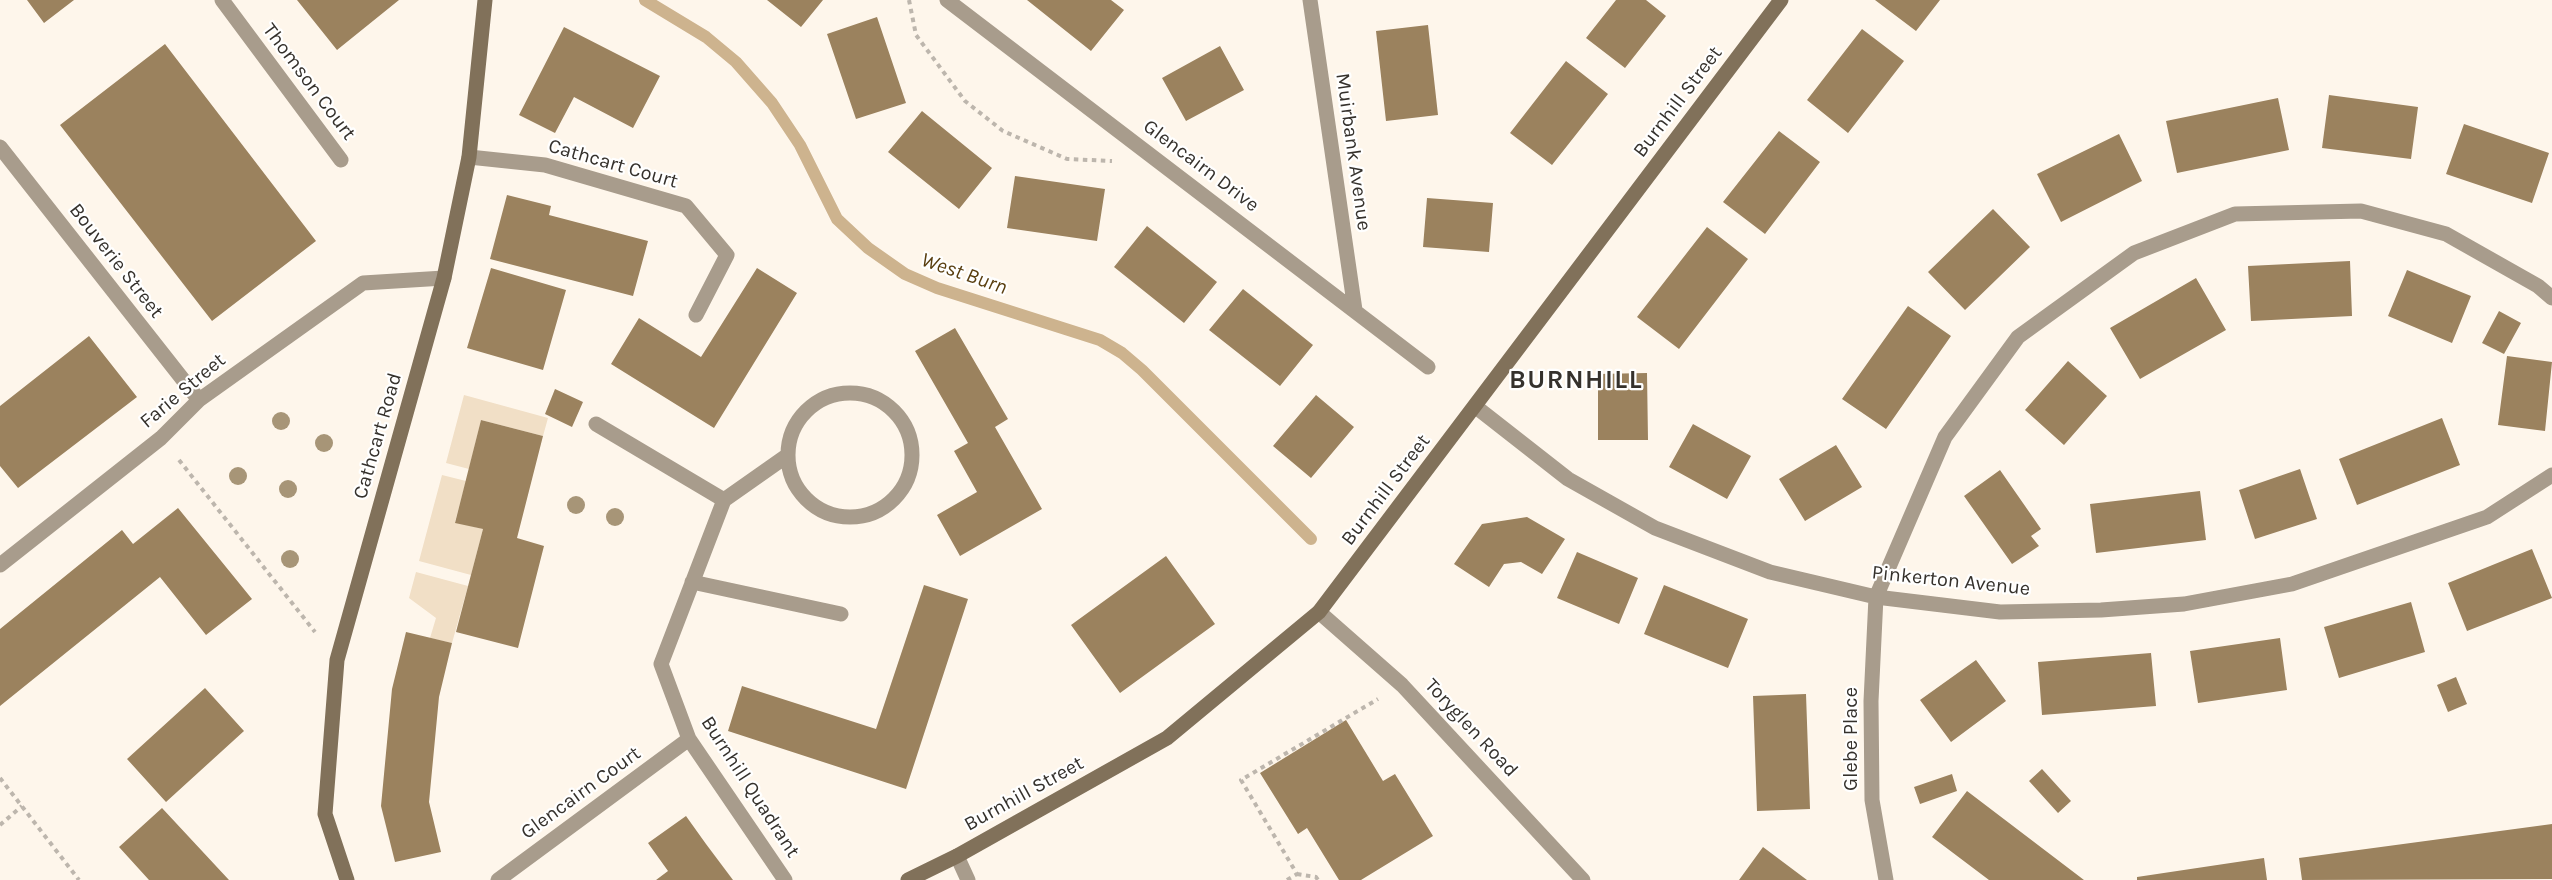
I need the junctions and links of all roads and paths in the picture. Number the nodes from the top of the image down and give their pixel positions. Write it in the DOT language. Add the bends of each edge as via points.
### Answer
graph roads {
  1 [pos="222,0"];
  2 [pos="485,0"];
  3 [pos="909,0"];
  4 [pos="947,0"];
  5 [pos="1310,0"];
  6 [pos="1781,0"];
  7 [pos="0,147"];
  8 [pos="1143,148"];
  9 [pos="469,157"];
  10 [pos="341,160"];
  11 [pos="444,278"];
  12 [pos="2552,298"];
  13 [pos="1355,310"];
  14 [pos="696,315"];
  15 [pos="1428,367"];
  16 [pos="199,400"];
  17 [pos="1476,407"];
  18 [pos="596,424"];
  19 [pos="161,438"];
  20 [pos="788,455"];
  21 [pos="2552,475"];
  22 [pos="724,500"];
  23 [pos="0,565"];
  24 [pos="692,582"];
  25 [pos="1876,597"];
  26 [pos="1319,612"];
  27 [pos="841,614"];
  28 [pos="337,660"];
  29 [pos="1402,685"];
  30 [pos="689,739"];
  31 [pos="0,778"];
  32 [pos="22,806"];
  33 [pos="0,825"];
  34 [pos="957,856"];
  35 [pos="1297,874"];
  36 [pos="79,880"];
  37 [pos="347,880"];
  38 [pos="498,880"];
  39 [pos="785,880"];
  40 [pos="908,880"];
  41 [pos="968,880"];
  42 [pos="1287,880"];
  43 [pos="1318,880"];
  44 [pos="1583,880"];
  45 [pos="1886,880"];
  1 -- 10 [label="street, Thomson Court"];
  2 -- 9 [label="main road, Cathcart Road"];
  3 -- 8 [label="path" via="916,35 964,101 1003,131 1066,159 1108,162"];
  4 -- 8 [label="street, Glencairn Drive"];
  5 -- 13 [label="street, Muirbank Avenue"];
  6 -- 17 [label="main road, Burnhill Street"];
  7 -- 16 [label="street, Bouverie Street"];
  8 -- 13 [label="street, Glencairn Drive"];
  9 -- 11 [label="main road, Cathcart Road"];
  9 -- 14 [label="street, Cathcart Court" via="545,165 686,206 727,255"];
  11 -- 16 [label="street, Farie Street" via="363,283"];
  11 -- 28 [label="main road, Cathcart Road"];
  12 -- 25 [label="street" via="2538,286 2446,234 2361,211 2235,214 2134,253 2018,336 1945,437"];
  13 -- 15 [label="street, Glencairn Drive"];
  16 -- 19 [label="street, Farie Street"];
  17 -- 25 [label="street, Pinkerton Avenue" via="1568,479 1655,528 1770,572"];
  17 -- 26 [label="main road, Burnhill Street"];
  18 -- 22 [label="street"];
  19 -- 23 [label="street, Farie Street"];
  19 -- 28 [label="path"];
  20 -- 20 [label="street" via="791,435 801,417 834,394 854,392 891,407 912,442 912,463 906,483 894,500 856,517 836,516 801,494 791,475"];
  20 -- 22 [label="street"];
  21 -- 25 [label="street, Pinkerton Avenue" via="2487,517 2292,584 2184,604 2000,612"];
  22 -- 24 [label="street, Burnhill Quadrant"];
  24 -- 27 [label="street"];
  24 -- 30 [label="street, Burnhill Quadrant" via="661,664"];
  25 -- 45 [label="street, Glebe Place" via="1872,800"];
  26 -- 29 [label="street, Toryglen Road"];
  26 -- 34 [label="main road, Burnhill Street" via="1167,738"];
  28 -- 37 [label="main road, Cathcart Road" via="325,814"];
  29 -- 35 [label="path" via="1241,780"];
  29 -- 44 [label="street, Toryglen Road"];
  30 -- 38 [label="street, Glencairn Court"];
  30 -- 39 [label="street, Burnhill Quadrant"];
  31 -- 32 [label="path"];
  32 -- 33 [label="path"];
  32 -- 36 [label="path"];
  34 -- 40 [label="main road, Burnhill Street"];
  34 -- 41 [label="street"];
  35 -- 42 [label="path"];
  35 -- 43 [label="path"];
}
